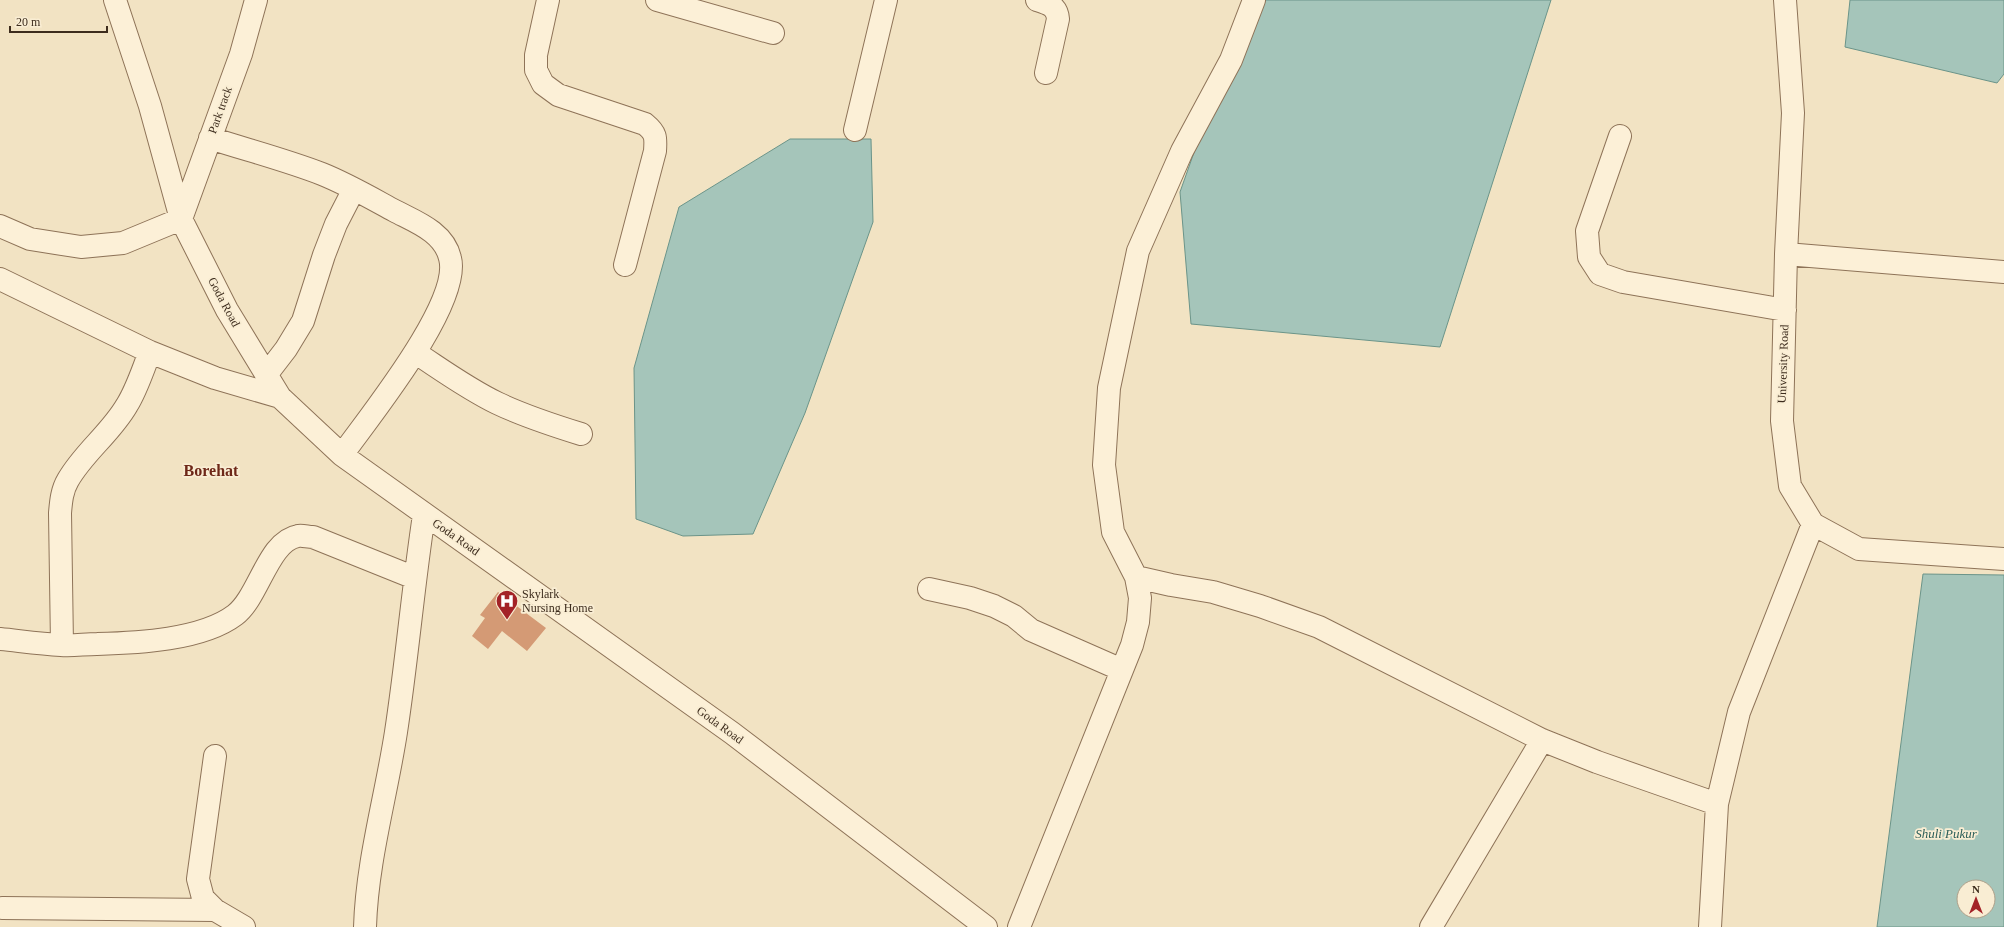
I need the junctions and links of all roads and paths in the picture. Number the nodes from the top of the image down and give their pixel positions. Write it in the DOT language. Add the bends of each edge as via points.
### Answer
graph roads {
  1 [pos="115,0"];
  2 [pos="256,0"];
  3 [pos="548,0"];
  4 [pos="657,0"];
  5 [pos="886,0"];
  6 [pos="1037,0"];
  7 [pos="1254,0"];
  8 [pos="1785,0"];
  9 [pos="773,33"];
  10 [pos="1046,73"];
  11 [pos="855,130"];
  12 [pos="1620,136"];
  13 [pos="210,138"];
  14 [pos="354,189"];
  15 [pos="181,219"];
  16 [pos="0,226"];
  17 [pos="1786,254"];
  18 [pos="625,265"];
  19 [pos="2004,272"];
  20 [pos="0,278"];
  21 [pos="1785,310"];
  22 [pos="150,352"];
  23 [pos="416,353"];
  24 [pos="266,375"];
  25 [pos="280,397"];
  26 [pos="581,434"];
  27 [pos="342,455"];
  28 [pos="424,515"];
  29 [pos="1813,524"];
  30 [pos="2004,559"];
  31 [pos="1136,577"];
  32 [pos="414,578"];
  33 [pos="929,589"];
  34 [pos="0,639"];
  35 [pos="62,645"];
  36 [pos="1122,670"];
  37 [pos="1542,740"];
  38 [pos="215,756"];
  39 [pos="1717,804"];
  40 [pos="2,908"];
  41 [pos="214,910"];
  42 [pos="244,927"];
  43 [pos="365,927"];
  44 [pos="986,927"];
  45 [pos="1019,927"];
  46 [pos="1431,927"];
  47 [pos="1710,927"];
  1 -- 15 [label="street, Goda Road" via="150,106"];
  2 -- 13 [label="street, Park track" via="241,54"];
  3 -- 18 [label="street" via="536,55 536,70 543,84 558,95 645,124 653,130 656,140"];
  4 -- 9 [label="street"];
  5 -- 11 [label="street"];
  6 -- 10 [label="street" via="1057,10 1058,18"];
  7 -- 31 [label="street" via="1231,60 1182,151 1138,251 1111,380 1104,465 1113,532"];
  8 -- 17 [label="street, University Road" via="1793,112"];
  12 -- 21 [label="street" via="1587,231 1589,257 1600,274 1622,282"];
  13 -- 14 [label="street" via="322,174"];
  13 -- 15 [label="street, Park track"];
  14 -- 23 [label="street" via="430,230 444,242 451,259 450,276 437,313"];
  14 -- 24 [label="street" via="324,255 303,321"];
  15 -- 16 [label="street" via="123,243 81,247 30,239"];
  15 -- 24 [label="street, Goda Road" via="227,310"];
  17 -- 19 [label="street"];
  17 -- 21 [label="street, University Road"];
  20 -- 22 [label="street"];
  21 -- 29 [label="street, University Road" via="1782,421 1788,472 1790,486"];
  22 -- 25 [label="street" via="214,378"];
  22 -- 35 [label="street" via="128,404 112,428 78,466 68,480 62,496"];
  23 -- 26 [label="street" via="498,404"];
  23 -- 27 [label="street"];
  24 -- 25 [label="street, Goda Road"];
  25 -- 27 [label="street, Goda Road"];
  27 -- 28 [label="street, Goda Road"];
  28 -- 32 [label="street"];
  28 -- 44 [label="street, Goda Road" via="732,733"];
  29 -- 30 [label="street" via="1859,549"];
  29 -- 39 [label="street" via="1739,712"];
  31 -- 36 [label="street" via="1140,598 1138,622"];
  31 -- 37 [label="street" via="1213,592 1319,627"];
  32 -- 35 [label="street" via="313,537 299,535 288,539 276,551 248,600 236,615 218,625 180,637 122,643"];
  32 -- 43 [label="street" via="396,732 379,822"];
  33 -- 36 [label="street" via="994,606 1014,616 1031,630"];
  34 -- 35 [label="street"];
  36 -- 45 [label="street"];
  37 -- 39 [label="street"];
  37 -- 46 [label="street"];
  38 -- 41 [label="street" via="198,880 203,898"];
  39 -- 47 [label="street"];
  40 -- 41 [label="street"];
  41 -- 42 [label="street"];
}
